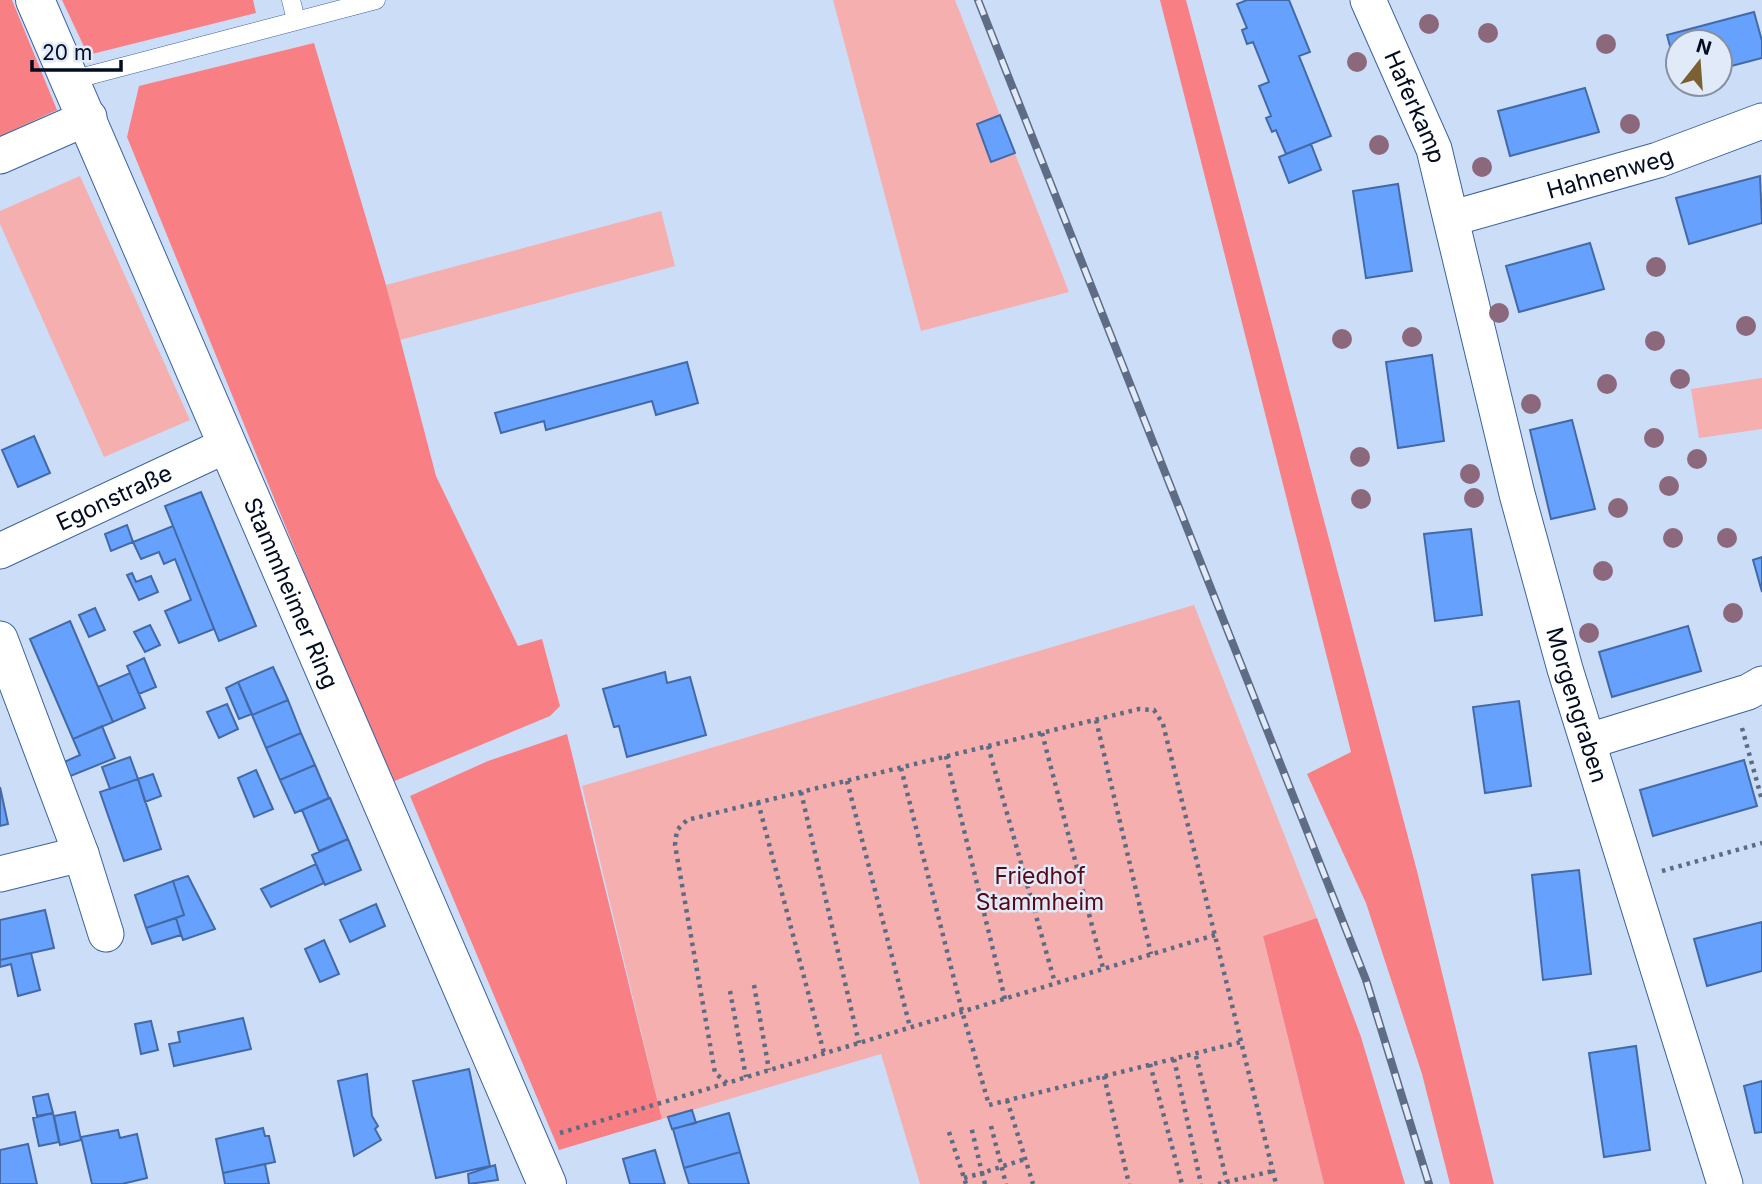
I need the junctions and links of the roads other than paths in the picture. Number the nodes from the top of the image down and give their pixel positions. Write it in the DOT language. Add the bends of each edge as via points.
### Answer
graph roads {
  1 [pos="35,0"];
  2 [pos="291,0"];
  3 [pos="376,0"];
  4 [pos="1368,0"];
  5 [pos="296,20"];
  6 [pos="72,80"];
  7 [pos="89,117"];
  8 [pos="1762,121"];
  9 [pos="0,156"];
  10 [pos="1453,218"];
  11 [pos="227,444"];
  12 [pos="0,551"];
  13 [pos="0,639"];
  14 [pos="1747,690"];
  15 [pos="1589,741"];
  16 [pos="81,854"];
  17 [pos="0,874"];
  18 [pos="106,934"];
  19 [pos="547,1184"];
  20 [pos="1725,1184"];
  1 -- 6 [label="street, Stammheimer Ring"];
  2 -- 5 [label="lane"];
  3 -- 5 [label="lane"];
  4 -- 10 [label="street, Haferkamp" via="1434,149"];
  5 -- 6 [label="lane"];
  6 -- 7 [label="street, Stammheimer Ring"];
  7 -- 9 [label="street"];
  7 -- 11 [label="street, Stammheimer Ring"];
  8 -- 10 [label="street, Hahnenweg" via="1658,160"];
  10 -- 15 [label="street, Morgengraben" via="1517,494"];
  11 -- 12 [label="street, Egonstraße"];
  11 -- 19 [label="street, Stammheimer Ring"];
  13 -- 16 [label="street"];
  14 -- 15 [label="street"];
  15 -- 20 [label="street, Morgengraben"];
  16 -- 17 [label="street"];
  16 -- 18 [label="street"];
}
